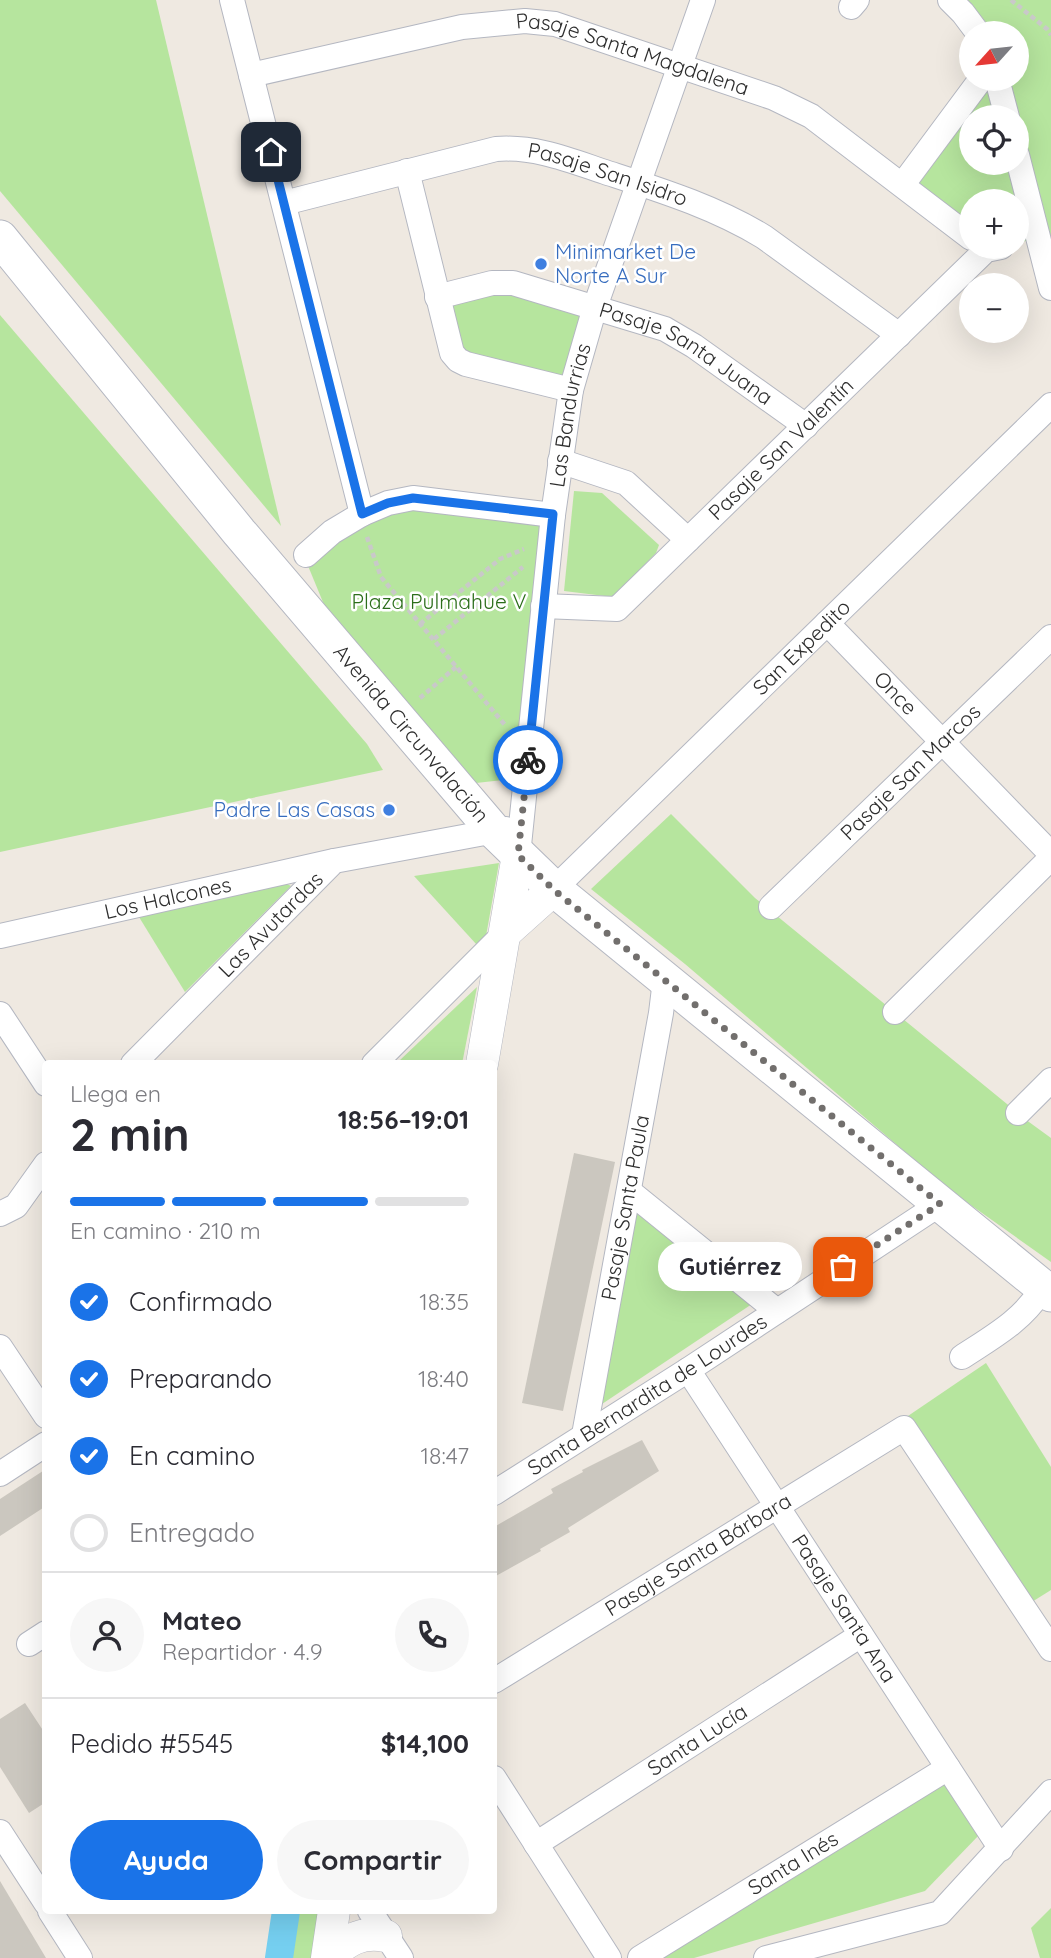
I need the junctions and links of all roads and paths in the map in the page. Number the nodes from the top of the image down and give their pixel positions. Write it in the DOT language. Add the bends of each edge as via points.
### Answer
graph roads {
  1 [pos="232,0"];
  2 [pos="703,0"];
  3 [pos="950,0"];
  4 [pos="1011,0"];
  5 [pos="969,21"];
  6 [pos="1051,35"];
  7 [pos="681,65"];
  8 [pos="251,75"];
  9 [pos="972,91"];
  10 [pos="407,171"];
  11 [pos="639,183"];
  12 [pos="903,184"];
  13 [pos="284,203"];
  14 [pos="959,226"];
  15 [pos="0,238"];
  16 [pos="1029,242"];
  17 [pos="972,259"];
  18 [pos="1051,288"];
  19 [pos="438,297"];
  20 [pos="596,307"];
  21 [pos="899,335"];
  22 [pos="570,390"];
  23 [pos="1051,405"];
  24 [pos="806,426"];
  25 [pos="560,460"];
  26 [pos="362,514"];
  27 [pos="553,514"];
  28 [pos="688,540"];
  29 [pos="528,548"];
  30 [pos="306,555"];
  31 [pos="526,565"];
  32 [pos="543,606"];
  33 [pos="827,623"];
  34 [pos="420,624"];
  35 [pos="1051,637"];
  36 [pos="433,639"];
  37 [pos="456,667"];
  38 [pos="399,719"];
  39 [pos="506,726"];
  40 [pos="942,742"];
  41 [pos="511,837"];
  42 [pos="1051,856"];
  43 [pos="334,861"];
  44 [pos="554,890"];
  45 [pos="771,907"];
  46 [pos="506,932"];
  47 [pos="0,936"];
  48 [pos="665,980"];
  49 [pos="895,1012"];
  50 [pos="0,1014"];
  51 [pos="137,1060"];
  52 [pos="378,1060"];
  53 [pos="483,1060"];
  54 [pos="42,1078"];
  55 [pos="1051,1080"];
  56 [pos="1018,1113"];
  57 [pos="42,1170"];
  58 [pos="629,1191"];
  59 [pos="940,1204"];
  60 [pos="0,1214"];
  61 [pos="1047,1291"];
  62 [pos="777,1311"];
  63 [pos="0,1346"];
  64 [pos="962,1357"];
  65 [pos="688,1370"];
  66 [pos="42,1410"];
  67 [pos="584,1435"];
  68 [pos="42,1447"];
  69 [pos="0,1474"];
  70 [pos="497,1491"];
  71 [pos="777,1507"];
  72 [pos="861,1635"];
  73 [pos="1051,1649"];
  74 [pos="497,1679"];
  75 [pos="948,1768"];
  76 [pos="497,1784"];
  77 [pos="1051,1793"];
  78 [pos="0,1832"];
  79 [pos="536,1844"];
  80 [pos="1001,1849"];
  81 [pos="41,1888"];
  82 [pos="52,1914"];
  83 [pos="334,1914"];
  84 [pos="386,1935"];
  85 [pos="80,1958"];
  86 [pos="329,1958"];
  87 [pos="609,1958"];
  88 [pos="640,1958"];
  89 [pos="766,1958"];
  1 -- 8 [label="street"];
  2 -- 7 [label="street, Las Bandurrias"];
  3 -- 5 [label="street"];
  4 -- 6 [label="path"];
  7 -- 8 [label="street, Pasaje Santa Magdalena" via="583,31 525,21 462,27"];
  7 -- 11 [label="street, Las Bandurrias"];
  7 -- 12 [label="street, Pasaje Santa Magdalena" via="811,116"];
  8 -- 13 [label="street"];
  9 -- 12 [label="street"];
  10 -- 11 [label="street, Pasaje San Isidro" via="515,147"];
  10 -- 13 [label="street, Pasaje San Isidro"];
  10 -- 19 [label="street"];
  11 -- 20 [label="street, Las Bandurrias"];
  11 -- 21 [label="street, Pasaje San Isidro" via="721,213 764,236"];
  12 -- 14 [label="street, Pasaje Santa Magdalena"];
  13 -- 26 [label="street"];
  15 -- 38 [label="main road, Avenida Circunvalación" via="239,532"];
  16 -- 18 [label="street"];
  17 -- 21 [label="street, Pasaje San Valentín"];
  19 -- 20 [label="street, Pasaje Santa Juana" via="502,282"];
  19 -- 22 [label="street" via="452,353 458,360"];
  20 -- 22 [label="street, Las Bandurrias"];
  20 -- 24 [label="street, Pasaje Santa Juana" via="680,337"];
  21 -- 24 [label="street, Pasaje San Valentín"];
  22 -- 25 [label="street, Las Bandurrias"];
  23 -- 33 [label="street, San Expedito"];
  24 -- 28 [label="street, Pasaje San Valentín"];
  25 -- 27 [label="street, Las Bandurrias"];
  25 -- 28 [label="street" via="626,484"];
  26 -- 27 [label="street" via="413,498"];
  26 -- 30 [label="street"];
  26 -- 34 [label="path" via="381,577"];
  27 -- 32 [label="street, Las Bandurrias"];
  28 -- 32 [label="street, Pasaje San Valentín" via="617,609"];
  29 -- 34 [label="path" via="500,559"];
  31 -- 36 [label="path"];
  32 -- 41 [label="street, Las Bandurrias"];
  33 -- 40 [label="street, Once"];
  33 -- 44 [label="street, San Expedito"];
  34 -- 36 [label="path"];
  35 -- 40 [label="street, Pasaje San Marcos"];
  36 -- 37 [label="path"];
  37 -- 38 [label="path"];
  37 -- 39 [label="path"];
  38 -- 41 [label="main road, Avenida Circunvalación"];
  40 -- 42 [label="street, Once"];
  40 -- 45 [label="street, Pasaje San Marcos"];
  41 -- 43 [label="street, Las Avutardas"];
  41 -- 44 [label="main road, Avenida Circunvalación"];
  41 -- 46 [label="street, Las Bandurrias"];
  42 -- 49 [label="street"];
  43 -- 47 [label="street, Los Halcones"];
  43 -- 51 [label="street, Las Avutardas"];
  44 -- 46 [label="street"];
  44 -- 48 [label="main road, Avenida Circunvalación"];
  46 -- 52 [label="street"];
  46 -- 53 [label="street, Las Bandurrias"];
  48 -- 58 [label="street, Pasaje Santa Paula"];
  48 -- 59 [label="main road, Avenida Circunvalación"];
  50 -- 54 [label="street"];
  55 -- 56 [label="street"];
  57 -- 60 [label="street" via="16,1206"];
  58 -- 62 [label="street"];
  58 -- 67 [label="street, Pasaje Santa Paula"];
  59 -- 61 [label="main road, Avenida Circunvalación"];
  59 -- 62 [label="street, Santa Bernardita de Lourdes"];
  61 -- 64 [label="street" via="1017,1321"];
  62 -- 65 [label="street, Santa Bernardita de Lourdes"];
  63 -- 66 [label="street"];
  65 -- 67 [label="street, Santa Bernardita de Lourdes"];
  65 -- 71 [label="street, Pasaje Santa Ana"];
  67 -- 70 [label="street, Santa Bernardita de Lourdes"];
  68 -- 69 [label="street"];
  71 -- 72 [label="street, Pasaje Santa Ana"];
  71 -- 73 [label="street, Pasaje Santa Bárbara" via="904,1428"];
  71 -- 74 [label="street, Pasaje Santa Bárbara"];
  72 -- 75 [label="street, Pasaje Santa Ana"];
  72 -- 79 [label="street, Santa Lucía"];
  75 -- 80 [label="street, Pasaje Santa Ana"];
  75 -- 88 [label="street, Santa Inés"];
  76 -- 79 [label="street"];
  77 -- 80 [label="street"];
  78 -- 81 [label="street"];
  79 -- 87 [label="street"];
  80 -- 89 [label="street" via="940,1913"];
  82 -- 85 [label="street"];
  83 -- 86 [label="street"];
  84 -- 86 [label="street" via="357,1937"];
}
